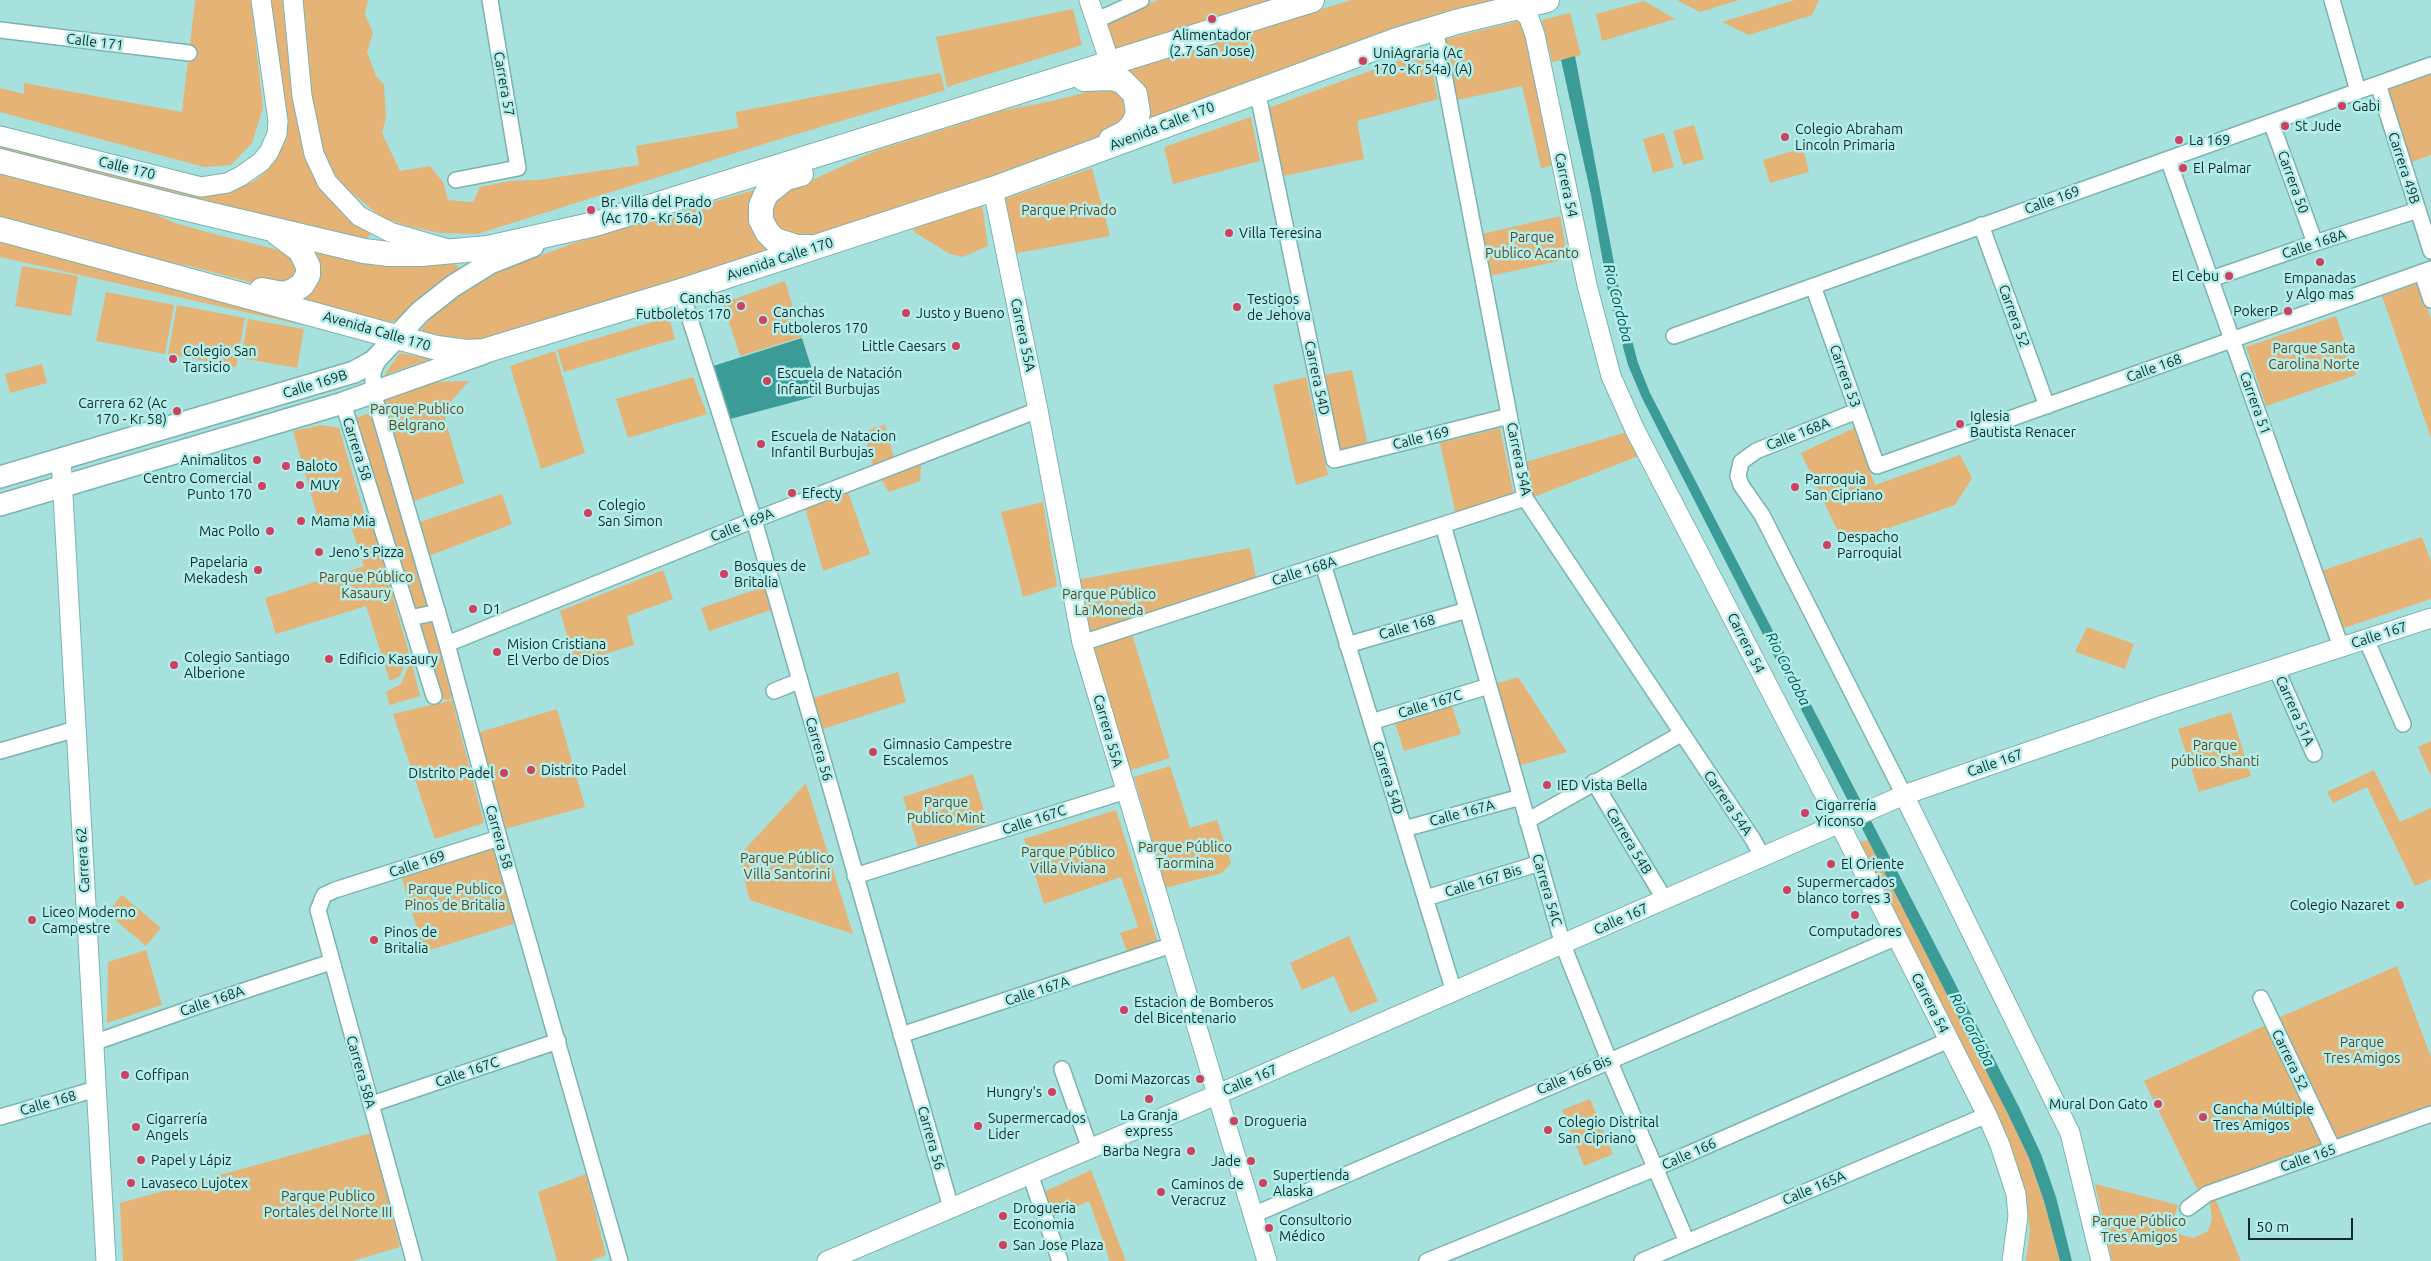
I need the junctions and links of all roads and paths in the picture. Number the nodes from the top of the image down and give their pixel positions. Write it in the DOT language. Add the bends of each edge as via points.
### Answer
graph roads {
  1 [pos="262,0"];
  2 [pos="293,0"];
  3 [pos="490,0"];
  4 [pos="1089,0"];
  5 [pos="1141,0"];
  6 [pos="1312,0"];
  7 [pos="1547,0"];
  8 [pos="2332,0"];
  9 [pos="1518,7"];
  10 [pos="1097,20"];
  11 [pos="1435,28"];
  12 [pos="0,30"];
  13 [pos="189,53"];
  14 [pos="1110,63"];
  15 [pos="2431,65"];
  16 [pos="1058,80"];
  17 [pos="2378,84"];
  18 [pos="1257,90"];
  19 [pos="2358,91"];
  20 [pos="2271,122"];
  21 [pos="0,136"];
  22 [pos="874,138"];
  23 [pos="2168,159"];
  24 [pos="0,161"];
  25 [pos="1050,168"];
  26 [pos="456,180"];
  27 [pos="993,189"];
  28 [pos="2418,210"];
  29 [pos="595,224"];
  30 [pos="1982,225"];
  31 [pos="0,229"];
  32 [pos="271,230"];
  33 [pos="2315,243"];
  34 [pos="818,246"];
  35 [pos="461,251"];
  36 [pos="2431,251"];
  37 [pos="143,267"];
  38 [pos="2426,271"];
  39 [pos="2211,279"];
  40 [pos="1813,286"];
  41 [pos="681,291"];
  42 [pos="2431,300"];
  43 [pos="396,335"];
  44 [pos="1674,336"];
  45 [pos="2232,340"];
  46 [pos="495,349"];
  47 [pos="381,355"];
  48 [pos="374,392"];
  49 [pos="343,403"];
  50 [pos="2047,406"];
  51 [pos="1038,410"];
  52 [pos="1857,411"];
  53 [pos="1510,416"];
  54 [pos="61,459"];
  55 [pos="1334,460"];
  56 [pos="1877,466"];
  57 [pos="0,477"];
  58 [pos="64,486"];
  59 [pos="1525,498"];
  60 [pos="0,505"];
  61 [pos="754,520"];
  62 [pos="1443,525"];
  63 [pos="1323,564"];
  64 [pos="1467,610"];
  65 [pos="438,612"];
  66 [pos="410,618"];
  67 [pos="2431,618"];
  68 [pos="2366,639"];
  69 [pos="1082,643"];
  70 [pos="447,644"];
  71 [pos="1347,645"];
  72 [pos="2341,647"];
  73 [pos="2276,668"];
  74 [pos="799,681"];
  75 [pos="1489,686"];
  76 [pos="774,691"];
  77 [pos="434,696"];
  78 [pos="1371,722"];
  79 [pos="2402,724"];
  80 [pos="76,729"];
  81 [pos="1681,734"];
  82 [pos="0,751"];
  83 [pos="2314,754"];
  84 [pos="1594,782"];
  85 [pos="1126,791"];
  86 [pos="1521,797"];
  87 [pos="1898,798"];
  88 [pos="1847,820"];
  89 [pos="1527,821"];
  90 [pos="1404,829"];
  91 [pos="499,838"];
  92 [pos="1762,857"];
  93 [pos="1540,863"];
  94 [pos="855,876"];
  95 [pos="335,890"];
  96 [pos="1426,898"];
  97 [pos="1665,900"];
  98 [pos="1897,937"];
  99 [pos="1172,945"];
  100 [pos="1563,945"];
  101 [pos="331,962"];
  102 [pos="1454,992"];
  103 [pos="2262,998"];
  104 [pos="901,1035"];
  105 [pos="1949,1040"];
  106 [pos="558,1041"];
  107 [pos="93,1044"];
  108 [pos="1609,1060"];
  109 [pos="1062,1069"];
  110 [pos="96,1089"];
  111 [pos="1216,1095"];
  112 [pos="375,1103"];
  113 [pos="2431,1114"];
  114 [pos="1987,1115"];
  115 [pos="0,1117"];
  116 [pos="1090,1149"];
  117 [pos="2333,1149"];
  118 [pos="1656,1168"];
  119 [pos="1030,1174"];
  120 [pos="951,1208"];
  121 [pos="2188,1208"];
  122 [pos="1253,1215"];
  123 [pos="1687,1242"];
  124 [pos="106,1261"];
  125 [pos="414,1261"];
  126 [pos="620,1261"];
  127 [pos="827,1261"];
  128 [pos="1060,1261"];
  129 [pos="1267,1261"];
  130 [pos="1427,1261"];
  131 [pos="1642,1261"];
  132 [pos="2012,1261"];
  133 [pos="2101,1261"];
  1 -- 21 [label="street, Calle 170" via="278,120 277,134 269,152 251,170 227,183 200,187"];
  2 -- 35 [label="street" via="302,96 314,154 327,182 359,216 390,232"];
  3 -- 26 [label="street, Carrera 57" via="518,168"];
  4 -- 10 [label="street"];
  5 -- 10 [label="street"];
  6 -- 14 [label="main road"];
  7 -- 9 [label="main road, Avenida Calle 170"];
  8 -- 19 [label="street"];
  9 -- 11 [label="main road, Avenida Calle 170"];
  9 -- 88 [label="street, Carrera 54" via="1529,18 1535,35 1587,285 1611,376 1635,430"];
  10 -- 14 [label="street"];
  11 -- 18 [label="main road, Avenida Calle 170"];
  11 -- 53 [label="street, Carrera 54A"];
  12 -- 13 [label="street, Calle 171"];
  14 -- 16 [label="main road"];
  15 -- 17 [label="street, Calle 169"];
  16 -- 22 [label="main road"];
  16 -- 25 [label="main road" via="1111,78 1122,81 1135,94 1138,113 1125,133"];
  17 -- 19 [label="street, Calle 169"];
  17 -- 28 [label="street, Carrera 49B"];
  18 -- 25 [label="main road, Avenida Calle 170"];
  18 -- 55 [label="street, Carrera 54D"];
  19 -- 20 [label="street, Calle 169"];
  20 -- 23 [label="street, Calle 169"];
  20 -- 33 [label="street, Carrera 50"];
  22 -- 29 [label="main road"];
  22 -- 34 [label="main road" via="825,166 786,178 766,194 761,206 761,220 766,232 784,245"];
  23 -- 30 [label="street, Calle 169"];
  23 -- 39 [label="street, Carrera 51"];
  24 -- 32 [label="main road"];
  25 -- 27 [label="main road, Avenida Calle 170"];
  27 -- 34 [label="main road, Avenida Calle 170"];
  27 -- 51 [label="street, Carrera 55A"];
  28 -- 33 [label="street, Calle 168A"];
  28 -- 36 [label="street, Carrera 49B"];
  29 -- 35 [label="main road" via="515,243"];
  29 -- 43 [label="main road, Calle 169B" via="490,264 436,298"];
  30 -- 40 [label="street, Calle 169"];
  30 -- 50 [label="street, Carrera 52"];
  31 -- 37 [label="main road, Avenida Calle 170"];
  32 -- 35 [label="main road" via="389,254"];
  32 -- 37 [label="main road" via="292,242 308,266 308,275 302,285 293,291 273,293 216,278"];
  33 -- 39 [label="street, Calle 168A"];
  34 -- 41 [label="main road, Avenida Calle 170"];
  37 -- 43 [label="main road, Avenida Calle 170"];
  38 -- 42 [label="street"];
  38 -- 45 [label="street, Calle 168"];
  39 -- 45 [label="street, Carrera 51"];
  40 -- 44 [label="street, Calle 169"];
  40 -- 52 [label="street, Carrera 53"];
  41 -- 46 [label="main road, Avenida Calle 170"];
  41 -- 61 [label="street, Carrera 56"];
  43 -- 46 [label="main road, Avenida Calle 170" via="455,351"];
  43 -- 47 [label="main road, Calle 169B"];
  45 -- 50 [label="street, Calle 168"];
  45 -- 72 [label="street, Carrera 51"];
  46 -- 48 [label="main road, Calle 169B"];
  47 -- 48 [label="street, Carrera 58" via="373,372"];
  47 -- 54 [label="main road, Calle 169B" via="354,372"];
  48 -- 49 [label="main road, Calle 169B"];
  48 -- 65 [label="street, Carrera 58"];
  49 -- 58 [label="main road, Calle 169B"];
  49 -- 66 [label="street, Carrera 58"];
  50 -- 56 [label="street, Calle 168"];
  51 -- 61 [label="street, Calle 169A"];
  51 -- 69 [label="street, Carrera 55A"];
  52 -- 56 [label="street, Carrera 53"];
  52 -- 87 [label="street, Calle 168A" via="1756,451 1741,462 1738,476 1762,515"];
  53 -- 55 [label="street, Calle 169"];
  53 -- 59 [label="street, Carrera 54A"];
  54 -- 57 [label="main road, Calle 169B"];
  54 -- 58 [label="street, Carrera 62"];
  58 -- 60 [label="main road, Calle 169B"];
  58 -- 80 [label="street, Carrera 62"];
  59 -- 62 [label="street, Calle 168A"];
  59 -- 81 [label="street, Carrera 54A"];
  61 -- 70 [label="street, Calle 169A"];
  61 -- 74 [label="street, Carrera 56"];
  62 -- 63 [label="street, Calle 168A"];
  62 -- 64 [label="street, Carrera 54C"];
  63 -- 69 [label="street, Calle 168A"];
  63 -- 71 [label="street, Carrera 54D"];
  64 -- 71 [label="street, Calle 168"];
  64 -- 75 [label="street, Carrera 54C"];
  65 -- 66 [label="street"];
  65 -- 70 [label="street, Carrera 58"];
  66 -- 77 [label="street, Carrera 58"];
  67 -- 68 [label="street, Calle 167"];
  68 -- 72 [label="street, Calle 167"];
  68 -- 79 [label="street"];
  69 -- 85 [label="street, Carrera 55A"];
  70 -- 91 [label="street, Carrera 58"];
  71 -- 78 [label="street, Carrera 54D"];
  72 -- 73 [label="street, Calle 167"];
  73 -- 83 [label="street, Carrera 51A"];
  73 -- 87 [label="street, Calle 167"];
  74 -- 76 [label="street"];
  74 -- 94 [label="street, Carrera 56"];
  75 -- 78 [label="street, Calle 167C"];
  75 -- 86 [label="street, Carrera 54C"];
  78 -- 90 [label="street, Carrera 54D"];
  80 -- 82 [label="street"];
  80 -- 107 [label="street, Carrera 62"];
  81 -- 84 [label="street"];
  81 -- 92 [label="street, Carrera 54A"];
  84 -- 89 [label="street"];
  84 -- 97 [label="street, Carrera 54B"];
  85 -- 94 [label="street, Calle 167C"];
  85 -- 99 [label="street, Carrera 55A"];
  86 -- 89 [label="street, Carrera 54C"];
  86 -- 90 [label="street, Calle 167A"];
  87 -- 88 [label="street, Calle 167"];
  87 -- 133 [label="street" via="2070,1133"];
  88 -- 92 [label="street, Calle 167"];
  88 -- 98 [label="street, Carrera 54"];
  89 -- 93 [label="street, Carrera 54C"];
  90 -- 96 [label="street, Carrera 54D"];
  91 -- 95 [label="street, Calle 169"];
  91 -- 106 [label="street, Carrera 58"];
  92 -- 97 [label="street, Calle 167"];
  93 -- 96 [label="street, Calle 167 Bis"];
  93 -- 100 [label="street, Carrera 54C"];
  94 -- 104 [label="street, Carrera 56"];
  95 -- 101 [label="street, Carrera 58A" via="324,895 318,910"];
  96 -- 102 [label="street, Carrera 54D"];
  97 -- 100 [label="street, Calle 167"];
  98 -- 105 [label="street, Carrera 54"];
  98 -- 108 [label="street, Calle 166 Bis"];
  99 -- 104 [label="street, Calle 167A"];
  99 -- 111 [label="street, Carrera 55A"];
  100 -- 102 [label="street, Calle 167"];
  100 -- 108 [label="street, Carrera 54C"];
  101 -- 107 [label="street, Calle 168A"];
  101 -- 125 [label="street, Carrera 58A"];
  102 -- 111 [label="street, Calle 167"];
  103 -- 117 [label="street, Carrera 52"];
  104 -- 120 [label="street, Carrera 56"];
  105 -- 114 [label="street, Carrera 54"];
  105 -- 118 [label="street, Calle 166"];
  106 -- 112 [label="street, Calle 167C"];
  106 -- 126 [label="street, Carrera 58"];
  107 -- 110 [label="street, Carrera 62"];
  108 -- 118 [label="street, Carrera 54C"];
  108 -- 122 [label="street, Calle 166 Bis"];
  109 -- 116 [label="street"];
  110 -- 115 [label="street, Calle 168"];
  110 -- 124 [label="street, Carrera 62"];
  111 -- 116 [label="street, Calle 167"];
  111 -- 122 [label="street, Carrera 55A"];
  113 -- 117 [label="street, Calle 165"];
  114 -- 123 [label="street, Calle 165A"];
  114 -- 132 [label="street, Carrera 54" via="2018,1205"];
  116 -- 119 [label="street, Calle 167"];
  117 -- 121 [label="street, Calle 165" via="2207,1194"];
  118 -- 123 [label="street, Carrera 54C"];
  118 -- 130 [label="street, Calle 166"];
  119 -- 120 [label="street, Calle 167"];
  119 -- 128 [label="street"];
  120 -- 127 [label="street, Calle 167"];
  122 -- 129 [label="street, Carrera 55A"];
  123 -- 131 [label="street, Calle 165A"];
}
